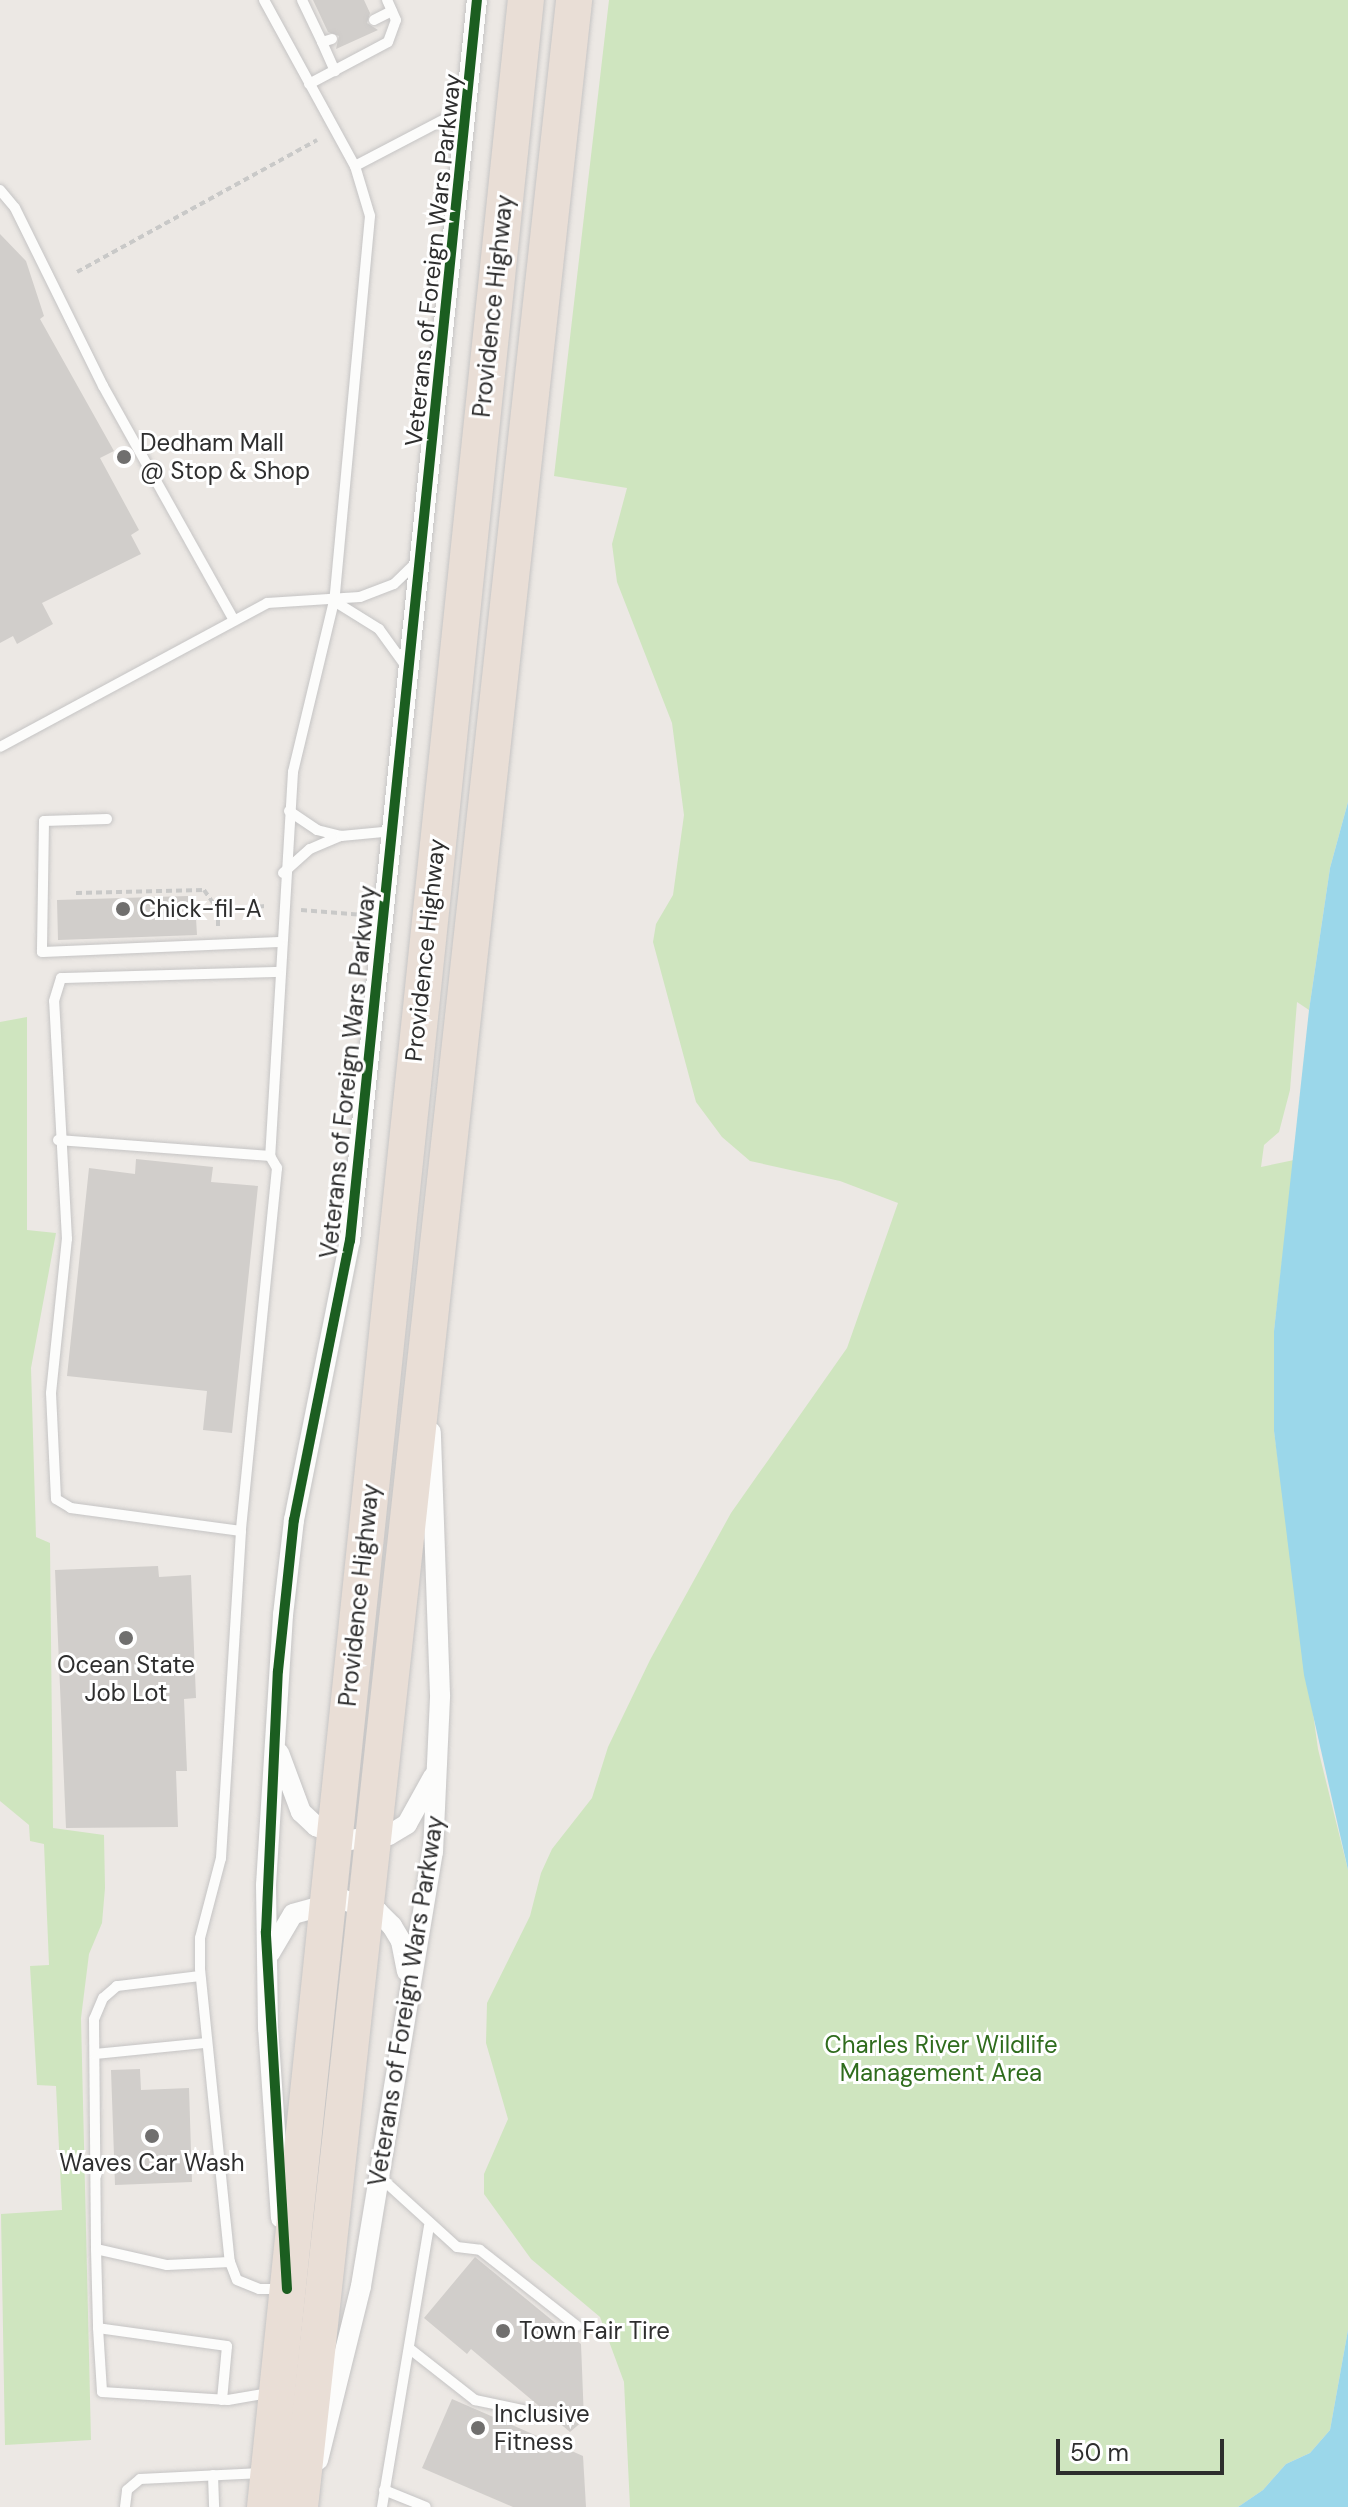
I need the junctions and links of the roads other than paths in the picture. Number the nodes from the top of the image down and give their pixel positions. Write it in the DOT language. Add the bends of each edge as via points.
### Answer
graph roads {
  1 [pos="264,0"];
  2 [pos="302,0"];
  3 [pos="387,0"];
  4 [pos="477,0"];
  5 [pos="526,0"];
  6 [pos="574,0"];
  7 [pos="392,11"];
  8 [pos="374,20"];
  9 [pos="335,71"];
  10 [pos="309,84"];
  11 [pos="470,106"];
  12 [pos="355,166"];
  13 [pos="0,190"];
  14 [pos="422,555"];
  15 [pos="334,601"];
  16 [pos="234,620"];
  17 [pos="410,676"];
  18 [pos="0,747"];
  19 [pos="289,811"];
  20 [pos="107,819"];
  21 [pos="394,831"];
  22 [pos="341,836"];
  23 [pos="283,873"];
  24 [pos="280,942"];
  25 [pos="278,972"];
  26 [pos="58,1140"];
  27 [pos="270,1156"];
  28 [pos="425,1344"];
  29 [pos="241,1531"];
  30 [pos="275,1725"];
  31 [pos="439,1758"];
  32 [pos="333,1836"];
  33 [pos="370,1839"];
  34 [pos="327,1901"];
  35 [pos="363,1904"];
  36 [pos="200,1976"];
  37 [pos="267,1981"];
  38 [pos="408,1999"];
  39 [pos="206,2043"];
  40 [pos="95,2054"];
  41 [pos="378,2175"];
  42 [pos="429,2226"];
  43 [pos="96,2249"];
  44 [pos="230,2262"];
  45 [pos="287,2289"];
  46 [pos="577,2326"];
  47 [pos="98,2328"];
  48 [pos="410,2349"];
  49 [pos="276,2393"];
  50 [pos="222,2400"];
  51 [pos="532,2412"];
  52 [pos="213,2475"];
  53 [pos="267,2490"];
  54 [pos="384,2490"];
  55 [pos="125,2507"];
  56 [pos="214,2507"];
  57 [pos="302,2507"];
  58 [pos="382,2507"];
  59 [pos="426,2507"];
  1 -- 10 [label="lane"];
  2 -- 9 [label="lane" via="327,41"];
  3 -- 7 [label="lane"];
  4 -- 11 [label="street, Veterans of Foreign Wars Parkway"];
  5 -- 32 [label="highway, Providence Highway"];
  6 -- 28 [label="highway, Providence Highway"];
  7 -- 8 [label="lane"];
  7 -- 9 [label="lane" via="396,20 388,42"];
  9 -- 10 [label="lane"];
  10 -- 12 [label="lane"];
  11 -- 12 [label="lane"];
  11 -- 14 [label="street, Veterans of Foreign Wars Parkway"];
  12 -- 15 [label="lane" via="367,191 370,239"];
  13 -- 16 [label="lane" via="21,220 103,386"];
  14 -- 15 [label="lane" via="394,584"];
  14 -- 17 [label="street, Veterans of Foreign Wars Parkway"];
  15 -- 16 [label="lane" via="284,598"];
  15 -- 17 [label="lane" via="393,642"];
  15 -- 19 [label="lane" via="298,742"];
  16 -- 18 [label="lane"];
  17 -- 21 [label="street, Veterans of Foreign Wars Parkway"];
  19 -- 22 [label="lane" via="317,830"];
  19 -- 23 [label="lane"];
  20 -- 24 [label="lane" via="44,821 42,952"];
  21 -- 22 [label="lane"];
  21 -- 30 [label="street, Veterans of Foreign Wars Parkway" via="346,1277 294,1520"];
  22 -- 23 [label="lane" via="310,849"];
  23 -- 24 [label="lane"];
  24 -- 25 [label="lane"];
  25 -- 26 [label="lane" via="61,978 54,1001"];
  25 -- 27 [label="lane"];
  26 -- 27 [label="lane"];
  26 -- 29 [label="lane" via="67,1239 51,1393 56,1499 71,1508"];
  27 -- 29 [label="lane" via="277,1185"];
  28 -- 31 [label="street, Veterans of Foreign Wars Parkway" via="437,1513"];
  28 -- 33 [label="highway, Providence Highway"];
  29 -- 36 [label="lane" via="221,1858 200,1938"];
  30 -- 32 [label="street" via="292,1795 316,1826"];
  30 -- 37 [label="street, Veterans of Foreign Wars Parkway"];
  31 -- 33 [label="street" via="419,1810 389,1835"];
  31 -- 38 [label="street, Veterans of Foreign Wars Parkway" via="433,1852"];
  32 -- 33 [label="street"];
  32 -- 34 [label="highway, Providence Highway"];
  33 -- 35 [label="highway, Veterans of Foreign Wars Parkway"];
  34 -- 35 [label="street"];
  34 -- 37 [label="street" via="293,1914 282,1925"];
  34 -- 45 [label="highway, Veterans of Foreign Wars Parkway"];
  35 -- 38 [label="street" via="378,1912 401,1941"];
  35 -- 57 [label="highway, Veterans of Foreign Wars Parkway"];
  36 -- 39 [label="lane"];
  36 -- 40 [label="lane" via="117,1986 103,1998 94,2019"];
  37 -- 45 [label="street, Veterans of Foreign Wars Parkway"];
  38 -- 41 [label="street, Veterans of Foreign Wars Parkway"];
  39 -- 40 [label="lane"];
  39 -- 44 [label="lane"];
  40 -- 43 [label="lane"];
  41 -- 42 [label="lane"];
  41 -- 57 [label="street, Veterans of Foreign Wars Parkway" via="352,2336"];
  42 -- 46 [label="lane" via="457,2247 480,2250"];
  42 -- 48 [label="lane"];
  43 -- 44 [label="lane" via="167,2265"];
  43 -- 47 [label="lane"];
  44 -- 45 [label="lane" via="237,2280 259,2289"];
  45 -- 49 [label="highway, Veterans of Foreign Wars Parkway"];
  47 -- 50 [label="lane" via="102,2392"];
  47 -- 50 [label="lane" via="227,2346"];
  48 -- 51 [label="lane" via="475,2400"];
  48 -- 54 [label="lane"];
  49 -- 50 [label="lane"];
  49 -- 53 [label="highway, Veterans of Foreign Wars Parkway"];
  52 -- 53 [label="lane"];
  52 -- 55 [label="lane" via="140,2479 127,2490"];
  52 -- 56 [label="lane"];
  54 -- 58 [label="lane"];
  54 -- 59 [label="lane"];
}
